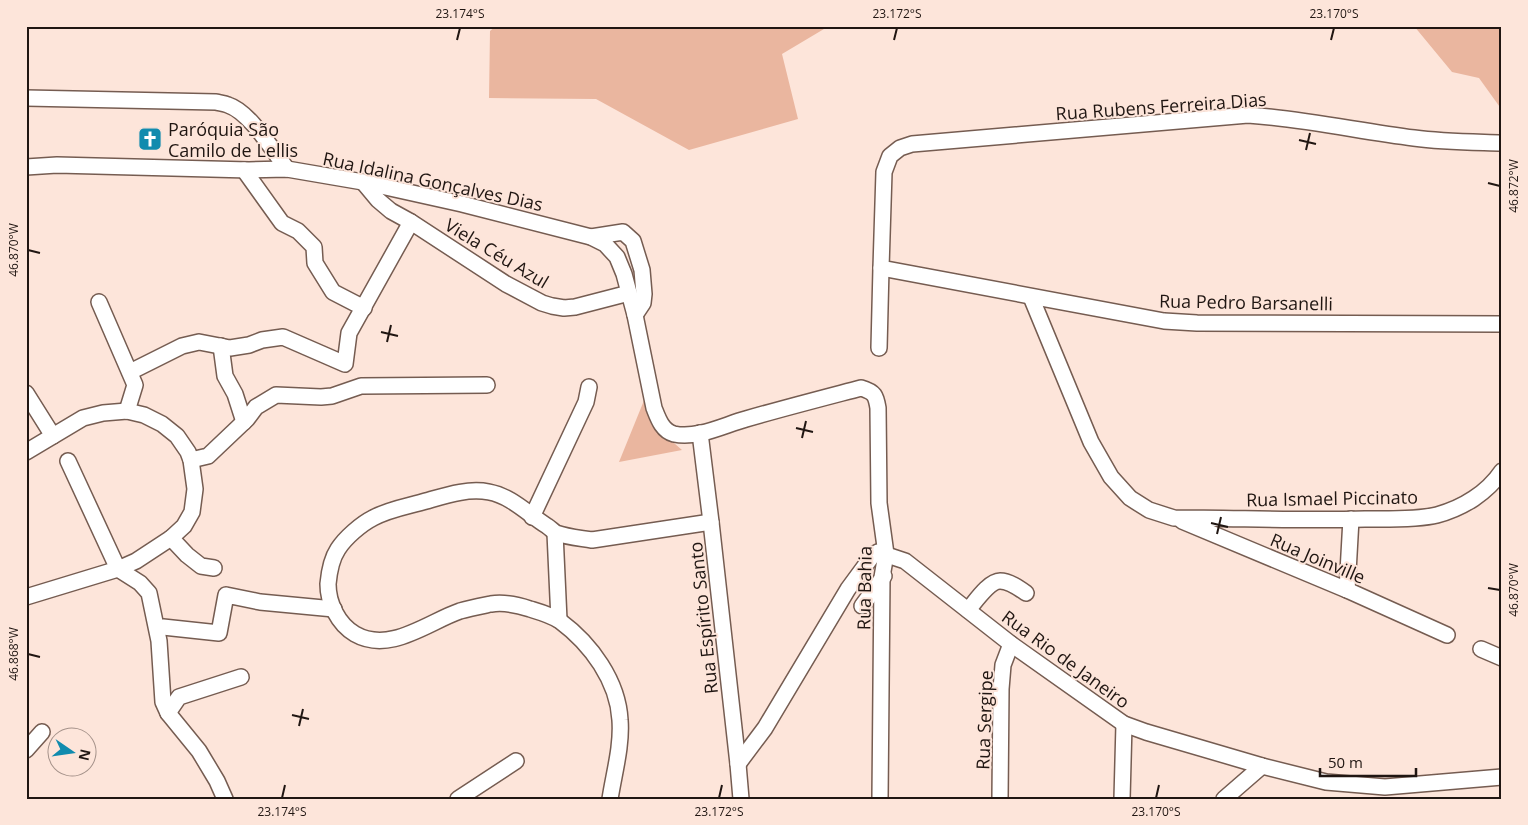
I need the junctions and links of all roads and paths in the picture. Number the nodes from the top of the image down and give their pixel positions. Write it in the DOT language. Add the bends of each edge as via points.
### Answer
graph roads {
  1 [pos="26,98"];
  2 [pos="1502,143"];
  3 [pos="26,167"];
  4 [pos="287,169"];
  5 [pos="244,170"];
  6 [pos="363,182"];
  7 [pos="411,222"];
  8 [pos="591,237"];
  9 [pos="881,268"];
  10 [pos="629,293"];
  11 [pos="1031,297"];
  12 [pos="99,302"];
  13 [pos="364,308"];
  14 [pos="635,315"];
  15 [pos="1502,324"];
  16 [pos="221,346"];
  17 [pos="879,348"];
  18 [pos="130,372"];
  19 [pos="487,385"];
  20 [pos="589,387"];
  21 [pos="26,393"];
  22 [pos="126,411"];
  23 [pos="244,422"];
  24 [pos="700,433"];
  25 [pos="53,436"];
  26 [pos="26,452"];
  27 [pos="191,460"];
  28 [pos="68,461"];
  29 [pos="1502,471"];
  30 [pos="532,517"];
  31 [pos="1174,518"];
  32 [pos="1351,519"];
  33 [pos="712,522"];
  34 [pos="556,533"];
  35 [pos="171,538"];
  36 [pos="886,554"];
  37 [pos="911,566"];
  38 [pos="214,568"];
  39 [pos="118,569"];
  40 [pos="882,577"];
  41 [pos="848,589"];
  42 [pos="1347,590"];
  43 [pos="1026,593"];
  44 [pos="26,597"];
  45 [pos="862,606"];
  46 [pos="334,609"];
  47 [pos="968,610"];
  48 [pos="559,620"];
  49 [pos="163,627"];
  50 [pos="881,631"];
  51 [pos="1447,635"];
  52 [pos="1011,644"];
  53 [pos="1481,649"];
  54 [pos="1502,658"];
  55 [pos="240,677"];
  56 [pos="168,713"];
  57 [pos="1124,724"];
  58 [pos="42,732"];
  59 [pos="26,750"];
  60 [pos="516,761"];
  61 [pos="738,764"];
  62 [pos="1262,766"];
  63 [pos="1502,777"];
  64 [pos="1385,787"];
  65 [pos="225,799"];
  66 [pos="458,799"];
  67 [pos="610,799"];
  68 [pos="741,799"];
  69 [pos="880,799"];
  70 [pos="1000,799"];
  71 [pos="1122,799"];
  72 [pos="1224,799"];
  73 [pos="1374,799"];
  1 -- 4 [label="street" via="216,102 230,105 255,125"];
  2 -- 9 [label="street, Rua Rubens Ferreira Dias" via="1415,138 1248,115 912,144 890,156 884,172"];
  3 -- 5 [label="street, Rua Idalina Gonçalves Dias"];
  4 -- 5 [label="street, Rua Idalina Gonçalves Dias"];
  4 -- 6 [label="street, Rua Idalina Gonçalves Dias"];
  5 -- 13 [label="street" via="282,223 298,231 314,247 315,263 333,292"];
  6 -- 7 [label="street, Viela Céu Azul" via="391,211"];
  6 -- 8 [label="street, Rua Idalina Gonçalves Dias"];
  7 -- 10 [label="street, Viela Céu Azul" via="506,284 542,303 575,307"];
  7 -- 13 [label="street"];
  8 -- 10 [label="street, Rua Idalina Gonçalves Dias" via="605,244 617,257"];
  8 -- 14 [label="street, Rua Idalina Gonçalves Dias" via="623,232 633,241 642,270 644,294 643,303"];
  9 -- 11 [label="street, Rua Pedro Barsanelli"];
  9 -- 17 [label="street"];
  10 -- 14 [label="street, Rua Idalina Gonçalves Dias"];
  11 -- 15 [label="street, Rua Pedro Barsanelli" via="1164,321"];
  11 -- 31 [label="street, Rua Ismael Piccinato" via="1091,442 1111,477 1130,498 1149,510"];
  12 -- 18 [label="street"];
  13 -- 16 [label="street" via="349,333 345,364 283,337 230,348"];
  14 -- 24 [label="street" via="654,408 660,422 667,431 675,434"];
  16 -- 18 [label="street" via="199,342 182,346"];
  16 -- 23 [label="street" via="225,376"];
  18 -- 22 [label="street" via="135,385"];
  19 -- 23 [label="street" via="361,386 320,397 276,394 256,408"];
  20 -- 30 [label="street" via="586,402"];
  21 -- 25 [label="street"];
  22 -- 25 [label="street" via="83,418"];
  22 -- 27 [label="street" via="162,424 177,436"];
  23 -- 27 [label="street" via="208,456"];
  24 -- 33 [label="street, Rua Espírito Santo"];
  24 -- 36 [label="street, Rua Bahia" via="861,388 870,390 876,397 878,408 879,503"];
  25 -- 26 [label="street"];
  27 -- 35 [label="street" via="195,489 192,512 184,526"];
  28 -- 39 [label="street"];
  29 -- 32 [label="street, Rua Ismael Piccinato" via="1481,494 1460,507 1436,515"];
  30 -- 34 [label="street"];
  30 -- 46 [label="street" via="505,497 473,491 374,517 359,527 337,550 328,578 328,592"];
  31 -- 32 [label="street, Rua Ismael Piccinato"];
  31 -- 42 [label="street, Rua Joinville"];
  32 -- 42 [label="street"];
  33 -- 34 [label="street" via="592,540"];
  33 -- 61 [label="street, Rua Espírito Santo"];
  34 -- 48 [label="street"];
  35 -- 38 [label="street" via="201,566"];
  35 -- 39 [label="street"];
  36 -- 37 [label="street, Rua Rio de Janeiro"];
  36 -- 40 [label="street, Rua Bahia"];
  36 -- 41 [label="street" via="878,552 873,555"];
  37 -- 40 [label="street" via="893,570"];
  37 -- 47 [label="street, Rua Rio de Janeiro"];
  39 -- 44 [label="street"];
  39 -- 56 [label="street" via="140,583 149,594 159,641 163,702"];
  40 -- 45 [label="street"];
  40 -- 50 [label="street, Rua Bahia"];
  41 -- 45 [label="street"];
  41 -- 61 [label="street" via="765,728"];
  42 -- 51 [label="street, Rua Joinville"];
  43 -- 47 [label="street" via="1007,582 993,583"];
  45 -- 50 [label="street"];
  46 -- 48 [label="street" via="340,620 356,634 380,640 395,639 461,611 494,604 516,605"];
  46 -- 49 [label="street" via="226,596 219,632"];
  47 -- 52 [label="street, Rua Rio de Janeiro"];
  48 -- 67 [label="street" via="589,648 604,669 616,695 620,744"];
  50 -- 69 [label="street, Rua Bahia"];
  52 -- 57 [label="street, Rua Rio de Janeiro"];
  52 -- 70 [label="street, Rua Sergipe" via="1003,665 1001,689"];
  53 -- 54 [label="street"];
  55 -- 56 [label="street" via="179,698"];
  56 -- 65 [label="street" via="199,751"];
  57 -- 62 [label="street, Rua Rio de Janeiro"];
  57 -- 71 [label="street"];
  58 -- 59 [label="street"];
  60 -- 66 [label="street"];
  61 -- 68 [label="street, Rua Espírito Santo"];
  62 -- 64 [label="street, Rua Rio de Janeiro" via="1326,782"];
  62 -- 72 [label="street"];
  63 -- 64 [label="street, Rua Rio de Janeiro"];
  64 -- 73 [label="street"];
}
